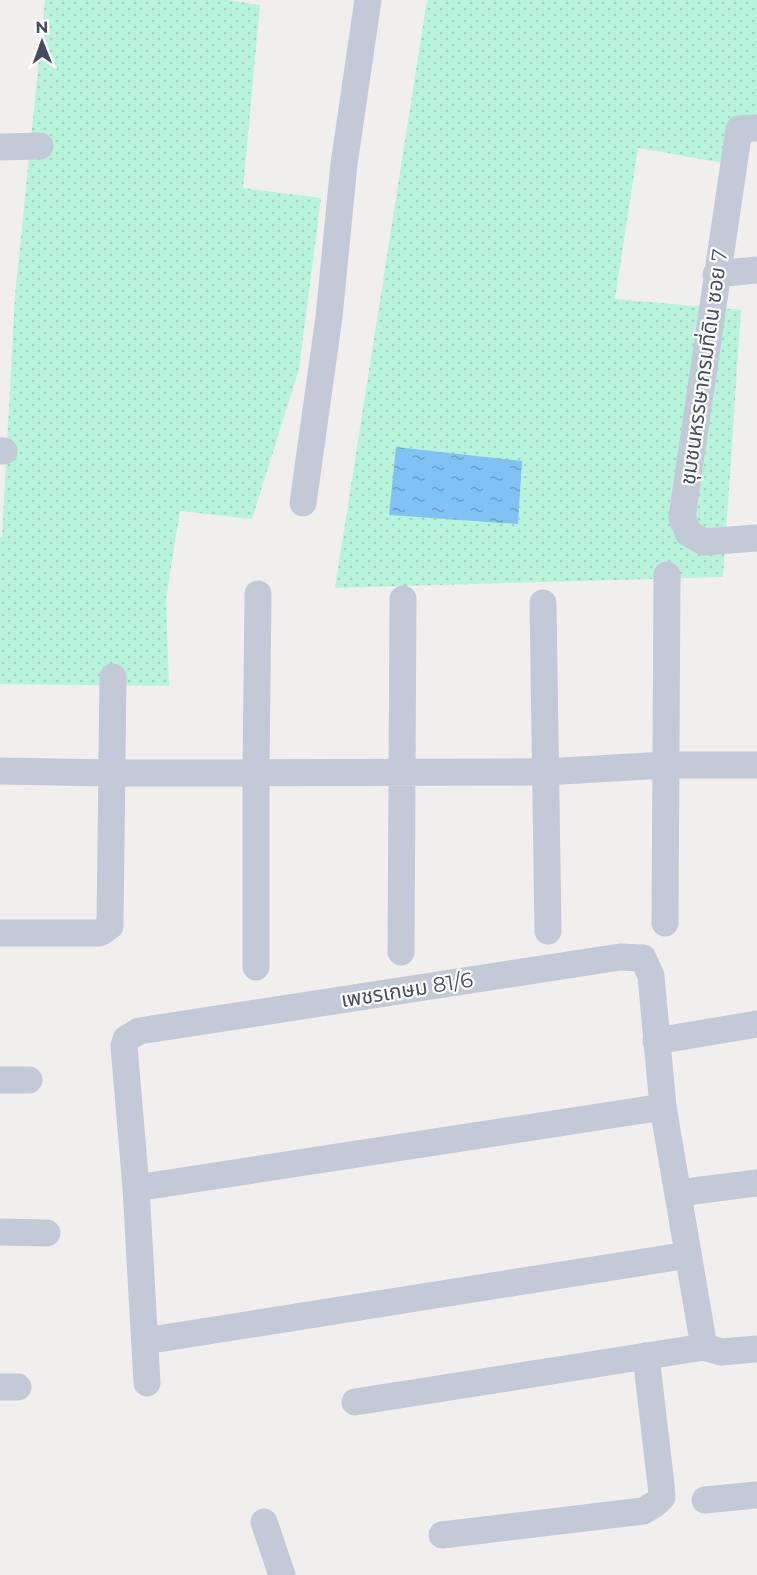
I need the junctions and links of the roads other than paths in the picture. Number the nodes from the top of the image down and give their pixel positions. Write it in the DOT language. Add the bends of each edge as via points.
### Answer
graph roads {
  1 [pos="368,0"];
  2 [pos="748,128"];
  3 [pos="40,146"];
  4 [pos="0,147"];
  5 [pos="757,270"];
  6 [pos="717,274"];
  7 [pos="303,503"];
  8 [pos="757,537"];
  9 [pos="667,575"];
  10 [pos="258,594"];
  11 [pos="404,599"];
  12 [pos="543,603"];
  13 [pos="113,677"];
  14 [pos="665,765"];
  15 [pos="757,765"];
  16 [pos="0,771"];
  17 [pos="256,771"];
  18 [pos="545,772"];
  19 [pos="112,773"];
  20 [pos="402,773"];
  21 [pos="665,923"];
  22 [pos="548,931"];
  23 [pos="0,933"];
  24 [pos="401,952"];
  25 [pos="256,967"];
  26 [pos="757,1024"];
  27 [pos="656,1041"];
  28 [pos="0,1080"];
  29 [pos="29,1080"];
  30 [pos="663,1107"];
  31 [pos="757,1183"];
  32 [pos="136,1188"];
  33 [pos="678,1194"];
  34 [pos="0,1232"];
  35 [pos="48,1233"];
  36 [pos="688,1255"];
  37 [pos="145,1341"];
  38 [pos="704,1347"];
  39 [pos="757,1348"];
  40 [pos="646,1356"];
  41 [pos="147,1383"];
  42 [pos="356,1402"];
  43 [pos="757,1495"];
  44 [pos="705,1500"];
  45 [pos="264,1522"];
  46 [pos="442,1535"];
  47 [pos="282,1575"];
  1 -- 7 [label="street"];
  2 -- 6 [label="street, ชุมชนหรรษากรมที่ดิน ซอย 7"];
  3 -- 4 [label="street"];
  5 -- 6 [label="street"];
  6 -- 8 [label="street, ชุมชนหรรษากรมที่ดิน ซอย 7" via="682,517 688,533 704,542"];
  9 -- 14 [label="street"];
  10 -- 17 [label="street"];
  11 -- 20 [label="street"];
  12 -- 18 [label="street"];
  13 -- 19 [label="street"];
  14 -- 15 [label="street"];
  14 -- 18 [label="street"];
  14 -- 21 [label="street"];
  16 -- 19 [label="street"];
  17 -- 19 [label="street"];
  17 -- 20 [label="street"];
  17 -- 25 [label="street"];
  18 -- 20 [label="street"];
  18 -- 22 [label="street"];
  19 -- 23 [label="street" via="110,926 100,933"];
  20 -- 24 [label="street"];
  26 -- 27 [label="street"];
  27 -- 30 [label="street, เพชรเกษม 81/6"];
  27 -- 32 [label="street, เพชรเกษม 81/6" via="651,976 643,958 620,957 139,1031 126,1039 124,1046"];
  28 -- 29 [label="street"];
  30 -- 32 [label="street"];
  30 -- 33 [label="street, เพชรเกษม 81/6"];
  31 -- 33 [label="street"];
  32 -- 37 [label="street, เพชรเกษม 81/6"];
  33 -- 36 [label="street, เพชรเกษม 81/6"];
  34 -- 35 [label="street"];
  36 -- 37 [label="street"];
  36 -- 38 [label="street, เพชรเกษม 81/6"];
  37 -- 41 [label="street, เพชรเกษม 81/6"];
  38 -- 39 [label="street" via="721,1352"];
  38 -- 40 [label="street"];
  40 -- 42 [label="street"];
  40 -- 46 [label="street" via="662,1485 662,1497 655,1504 643,1511"];
  43 -- 44 [label="street"];
  45 -- 47 [label="street"];
}
